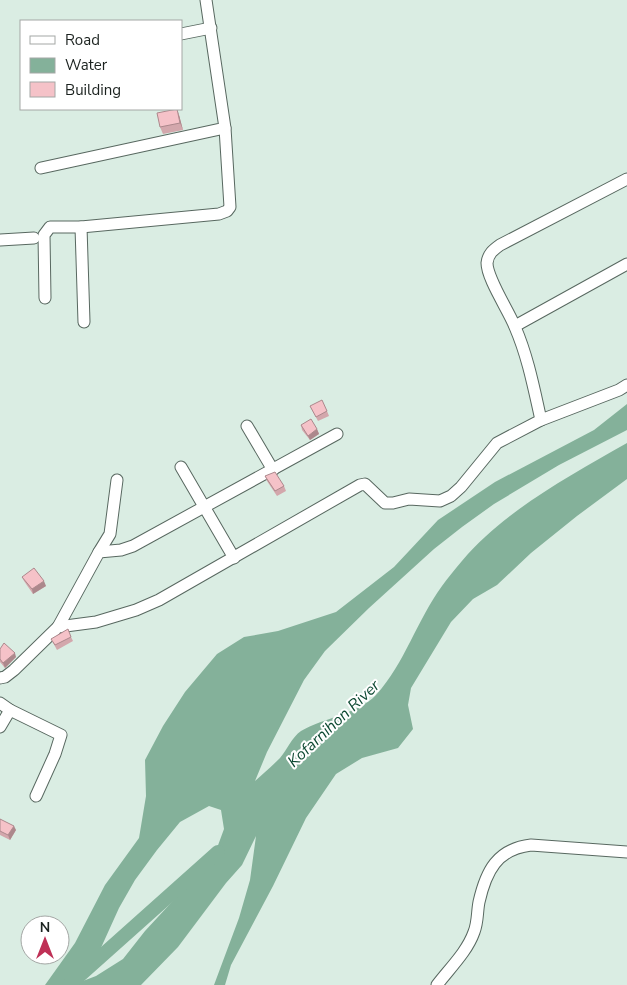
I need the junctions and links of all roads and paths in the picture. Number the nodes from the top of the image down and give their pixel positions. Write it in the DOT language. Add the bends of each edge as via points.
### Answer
graph roads {
  1 [pos="206,0"];
  2 [pos="211,28"];
  3 [pos="182,34"];
  4 [pos="225,128"];
  5 [pos="41,168"];
  6 [pos="627,179"];
  7 [pos="81,227"];
  8 [pos="34,238"];
  9 [pos="0,240"];
  10 [pos="627,264"];
  11 [pos="45,298"];
  12 [pos="84,322"];
  13 [pos="515,326"];
  14 [pos="627,384"];
  15 [pos="541,420"];
  16 [pos="247,426"];
  17 [pos="337,434"];
  18 [pos="181,467"];
  19 [pos="273,470"];
  20 [pos="117,480"];
  21 [pos="205,507"];
  22 [pos="99,552"];
  23 [pos="234,558"];
  24 [pos="58,627"];
  25 [pos="0,678"];
  26 [pos="0,702"];
  27 [pos="10,710"];
  28 [pos="0,727"];
  29 [pos="36,796"];
  30 [pos="627,852"];
  31 [pos="437,985"];
  1 -- 2 [label="street"];
  2 -- 3 [label="street"];
  2 -- 4 [label="street"];
  4 -- 5 [label="street"];
  4 -- 7 [label="street" via="230,207 227,211"];
  6 -- 13 [label="street" via="490,252 487,264 490,276"];
  7 -- 11 [label="street" via="58,226 46,230"];
  7 -- 12 [label="street"];
  8 -- 9 [label="street"];
  10 -- 13 [label="street"];
  13 -- 15 [label="street" via="530,367"];
  14 -- 15 [label="street"];
  15 -- 23 [label="street" via="497,443 461,487 440,501 385,503 365,484 360,485"];
  16 -- 19 [label="street"];
  17 -- 19 [label="street"];
  18 -- 21 [label="street"];
  19 -- 21 [label="street"];
  20 -- 22 [label="street" via="110,534"];
  21 -- 22 [label="street" via="133,546"];
  21 -- 23 [label="street"];
  22 -- 24 [label="street"];
  23 -- 24 [label="street" via="136,610 96,622"];
  24 -- 25 [label="street" via="14,670"];
  26 -- 27 [label="street"];
  27 -- 28 [label="street"];
  27 -- 29 [label="street" via="61,735"];
  30 -- 31 [label="street" via="531,845 507,851 486,875 476,925 468,945"];
}
